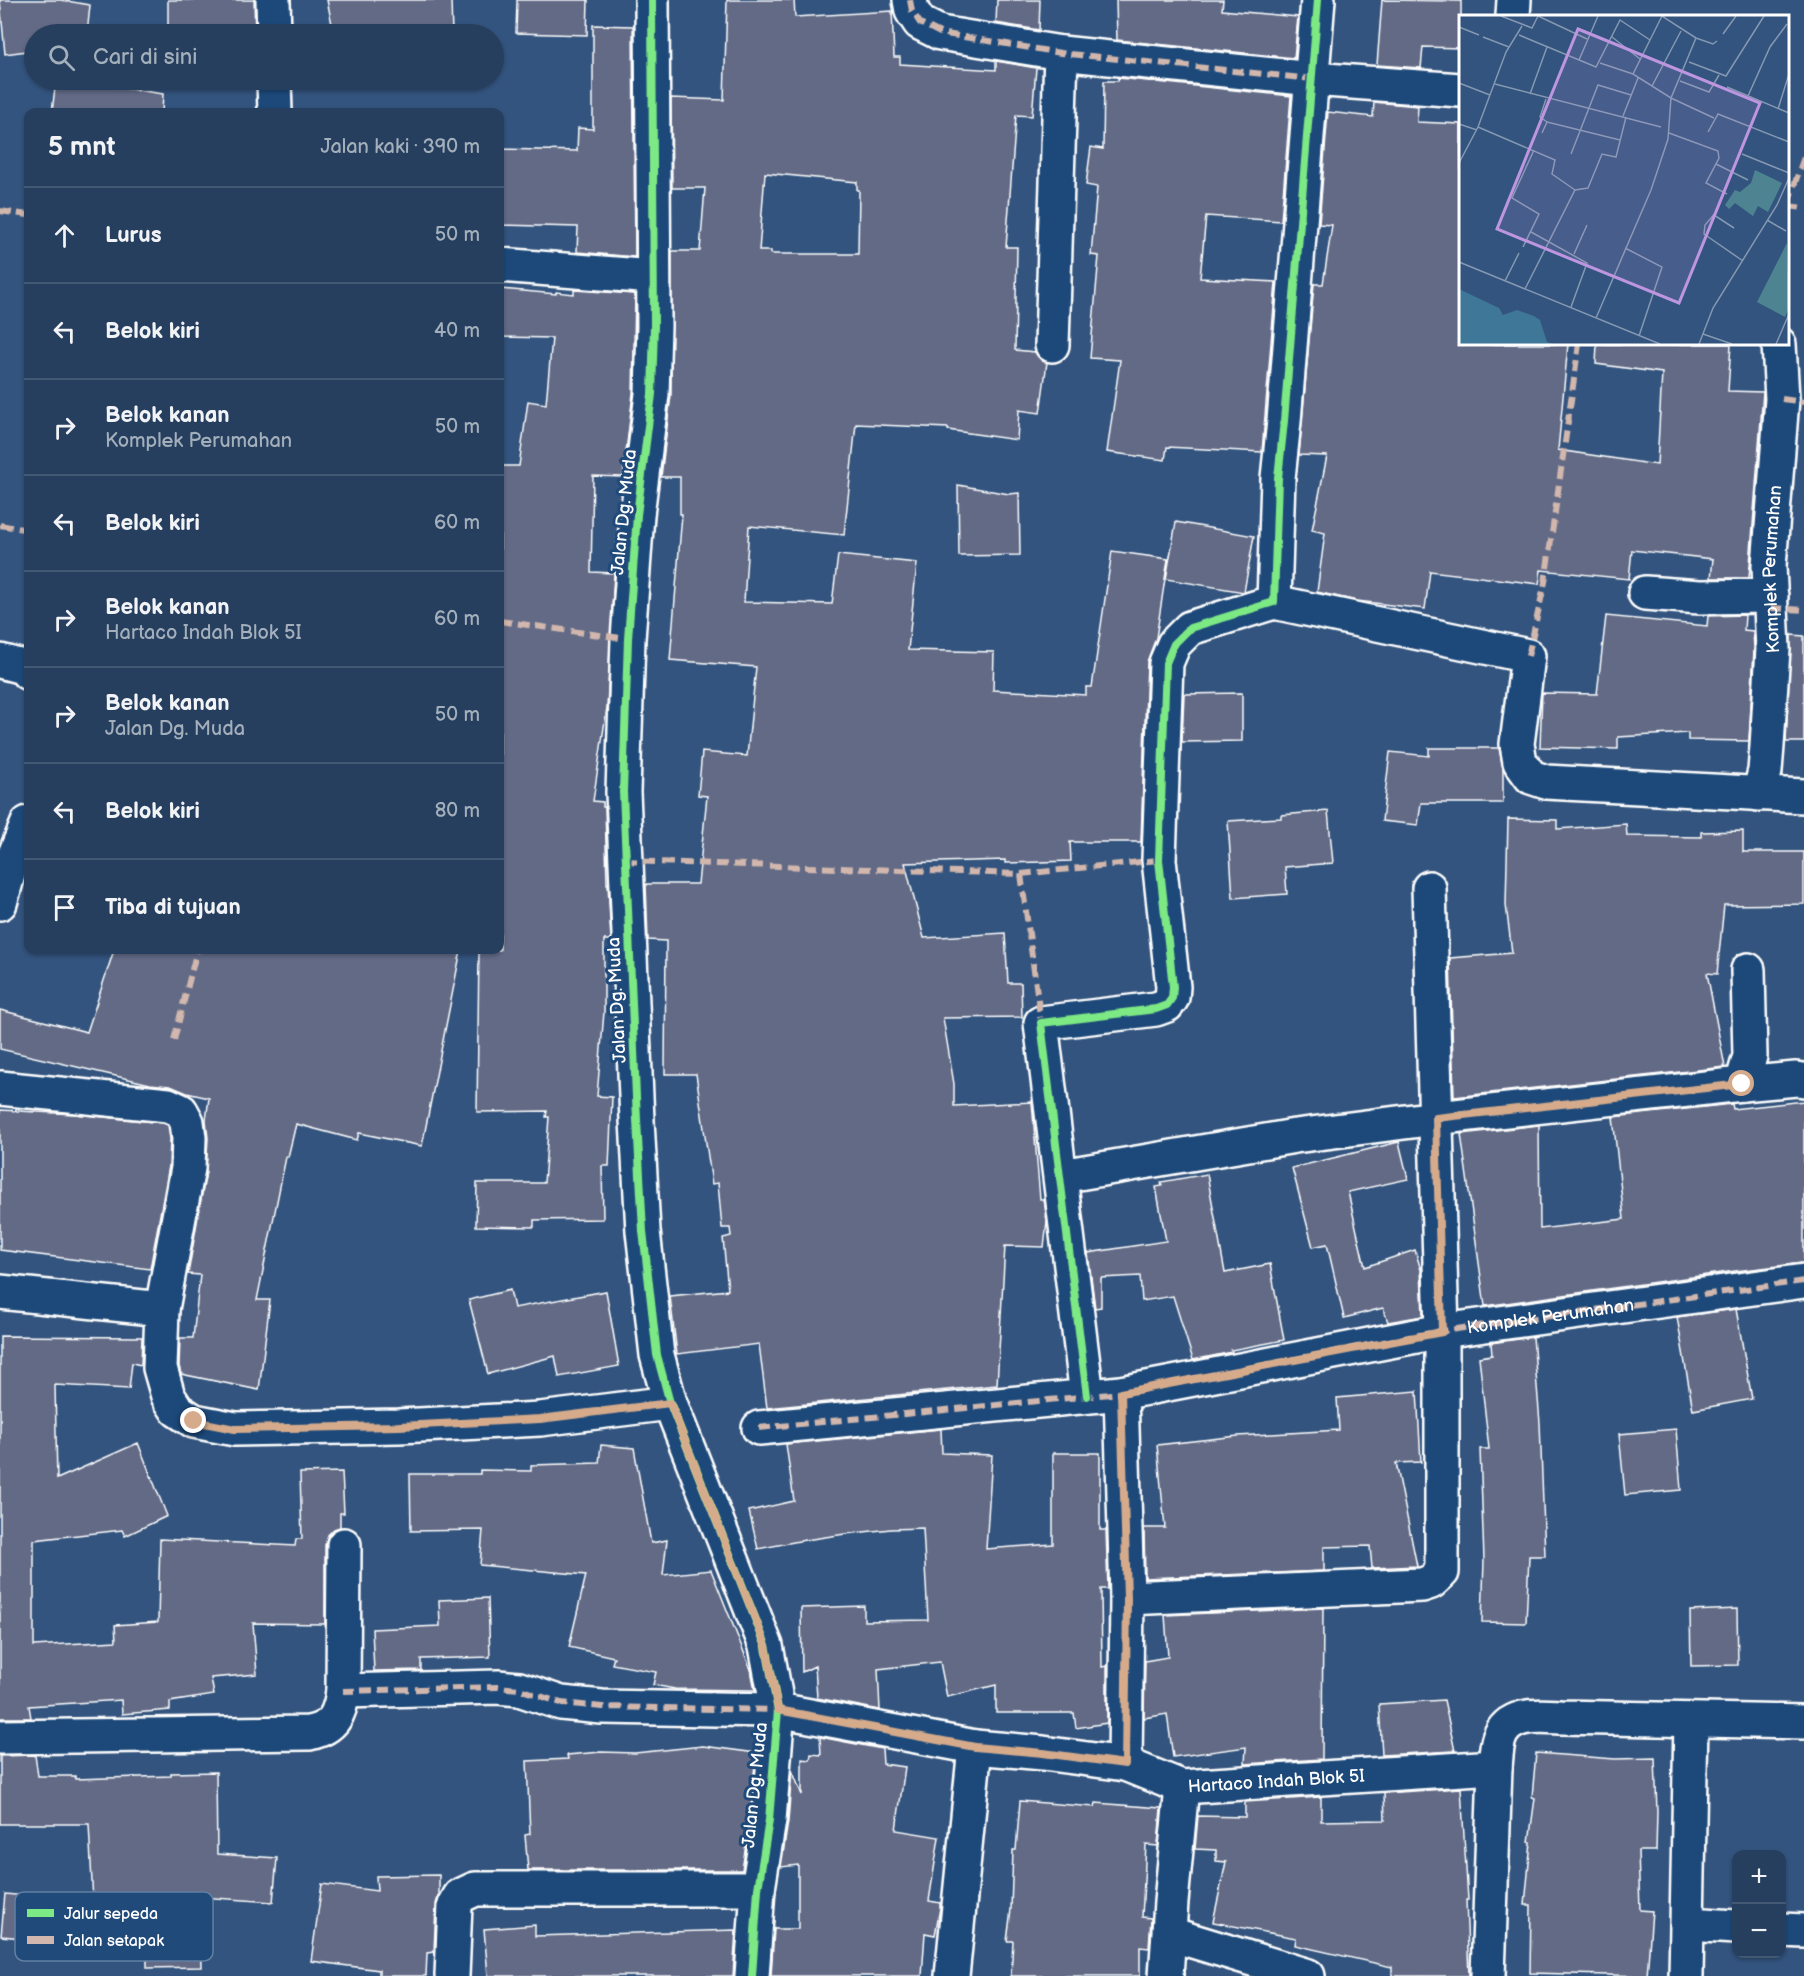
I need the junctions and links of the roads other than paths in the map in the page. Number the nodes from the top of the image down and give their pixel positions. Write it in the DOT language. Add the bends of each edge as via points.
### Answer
graph roads {
  1 [pos="273,0"];
  2 [pos="652,0"];
  3 [pos="910,0"];
  4 [pos="1318,0"];
  5 [pos="1514,0"];
  6 [pos="1513,15"];
  7 [pos="274,24"];
  8 [pos="1061,53"];
  9 [pos="1312,79"];
  10 [pos="274,90"];
  11 [pos="1459,90"];
  12 [pos="275,108"];
  13 [pos="504,265"];
  14 [pos="653,277"];
  15 [pos="1052,345"];
  16 [pos="1779,345"];
  17 [pos="1645,593"];
  18 [pos="1771,596"];
  19 [pos="1274,602"];
  20 [pos="0,661"];
  21 [pos="24,668"];
  22 [pos="1759,794"];
  23 [pos="1804,796"];
  24 [pos="24,830"];
  25 [pos="6,862"];
  26 [pos="1429,888"];
  27 [pos="0,903"];
  28 [pos="1748,970"];
  29 [pos="1804,1080"];
  30 [pos="1742,1084"];
  31 [pos="0,1088"];
  32 [pos="1436,1118"];
  33 [pos="1061,1176"];
  34 [pos="1804,1281"];
  35 [pos="0,1292"];
  36 [pos="162,1309"];
  37 [pos="1442,1332"];
  38 [pos="1121,1393"];
  39 [pos="1087,1396"];
  40 [pos="670,1403"];
  41 [pos="759,1428"];
  42 [pos="344,1545"];
  43 [pos="1127,1598"];
  44 [pos="344,1691"];
  45 [pos="778,1710"];
  46 [pos="1691,1720"];
  47 [pos="1804,1722"];
  48 [pos="0,1737"];
  49 [pos="975,1747"];
  50 [pos="1125,1764"];
  51 [pos="1495,1767"];
  52 [pos="1182,1787"];
  53 [pos="758,1889"];
  54 [pos="1688,1924"];
  55 [pos="1732,1927"];
  56 [pos="1786,1930"];
  57 [pos="1804,1931"];
  58 [pos="1170,1934"];
  59 [pos="452,1976"];
  60 [pos="752,1976"];
  61 [pos="952,1976"];
  62 [pos="1166,1976"];
  63 [pos="1308,1976"];
  64 [pos="1488,1976"];
  65 [pos="1686,1976"];
  1 -- 7 [label="street"];
  2 -- 14 [label="street, Jalan Dg. Muda"];
  3 -- 8 [label="street" via="921,23 940,33"];
  4 -- 9 [label="street"];
  5 -- 6 [label="street"];
  8 -- 9 [label="street"];
  8 -- 15 [label="street"];
  9 -- 11 [label="street"];
  9 -- 19 [label="street" via="1278,478"];
  10 -- 12 [label="street"];
  13 -- 14 [label="street"];
  14 -- 40 [label="street, Jalan Dg. Muda" via="652,394 628,627 623,792 643,1231 657,1355"];
  16 -- 18 [label="street, Komplek Perumahan" via="1782,399 1768,566"];
  17 -- 18 [label="street"];
  18 -- 22 [label="street, Komplek Perumahan" via="1773,649 1765,771"];
  19 -- 22 [label="street" via="1528,656 1517,744 1520,762 1531,777 1546,782"];
  19 -- 33 [label="street" via="1190,628 1174,644 1166,663 1160,860 1172,998 1156,1009 1041,1023"];
  20 -- 21 [label="street"];
  22 -- 23 [label="street"];
  24 -- 25 [label="street"];
  25 -- 27 [label="street"];
  26 -- 32 [label="street"];
  28 -- 30 [label="street" via="1750,1056"];
  29 -- 30 [label="street"];
  30 -- 32 [label="street"];
  31 -- 36 [label="street" via="168,1105 181,1111 188,1122 188,1168"];
  32 -- 33 [label="street" via="1295,1136"];
  32 -- 37 [label="street"];
  33 -- 39 [label="street"];
  34 -- 37 [label="street, Komplek Perumahan"];
  35 -- 36 [label="street"];
  36 -- 40 [label="street" via="160,1368 168,1396 177,1410 194,1421 235,1429 540,1419"];
  37 -- 38 [label="street, Komplek Perumahan"];
  37 -- 43 [label="street" via="1439,1576 1422,1585"];
  38 -- 39 [label="street, Komplek Perumahan"];
  38 -- 43 [label="street"];
  39 -- 41 [label="street, Komplek Perumahan"];
  40 -- 45 [label="street, Jalan Dg. Muda" via="766,1646"];
  42 -- 44 [label="street"];
  43 -- 50 [label="street"];
  44 -- 45 [label="street, Hartaco Indah Blok 5I" via="498,1687 519,1689 561,1703 602,1707"];
  44 -- 48 [label="street" via="341,1709 331,1723 322,1731 309,1734"];
  45 -- 49 [label="street, Hartaco Indah Blok 5I"];
  45 -- 53 [label="street, Jalan Dg. Muda" via="769,1820"];
  46 -- 47 [label="street"];
  46 -- 51 [label="street" via="1531,1715 1508,1725 1499,1737"];
  46 -- 54 [label="street"];
  49 -- 50 [label="street, Hartaco Indah Blok 5I"];
  49 -- 61 [label="street"];
  50 -- 52 [label="street, Hartaco Indah Blok 5I"];
  51 -- 52 [label="street, Hartaco Indah Blok 5I"];
  51 -- 64 [label="street"];
  52 -- 58 [label="street"];
  53 -- 59 [label="street" via="475,1889 460,1896 455,1905"];
  53 -- 60 [label="street, Jalan Dg. Muda"];
  54 -- 55 [label="street"];
  54 -- 65 [label="street"];
  56 -- 57 [label="street"];
  58 -- 62 [label="street"];
  58 -- 63 [label="street"];
}
